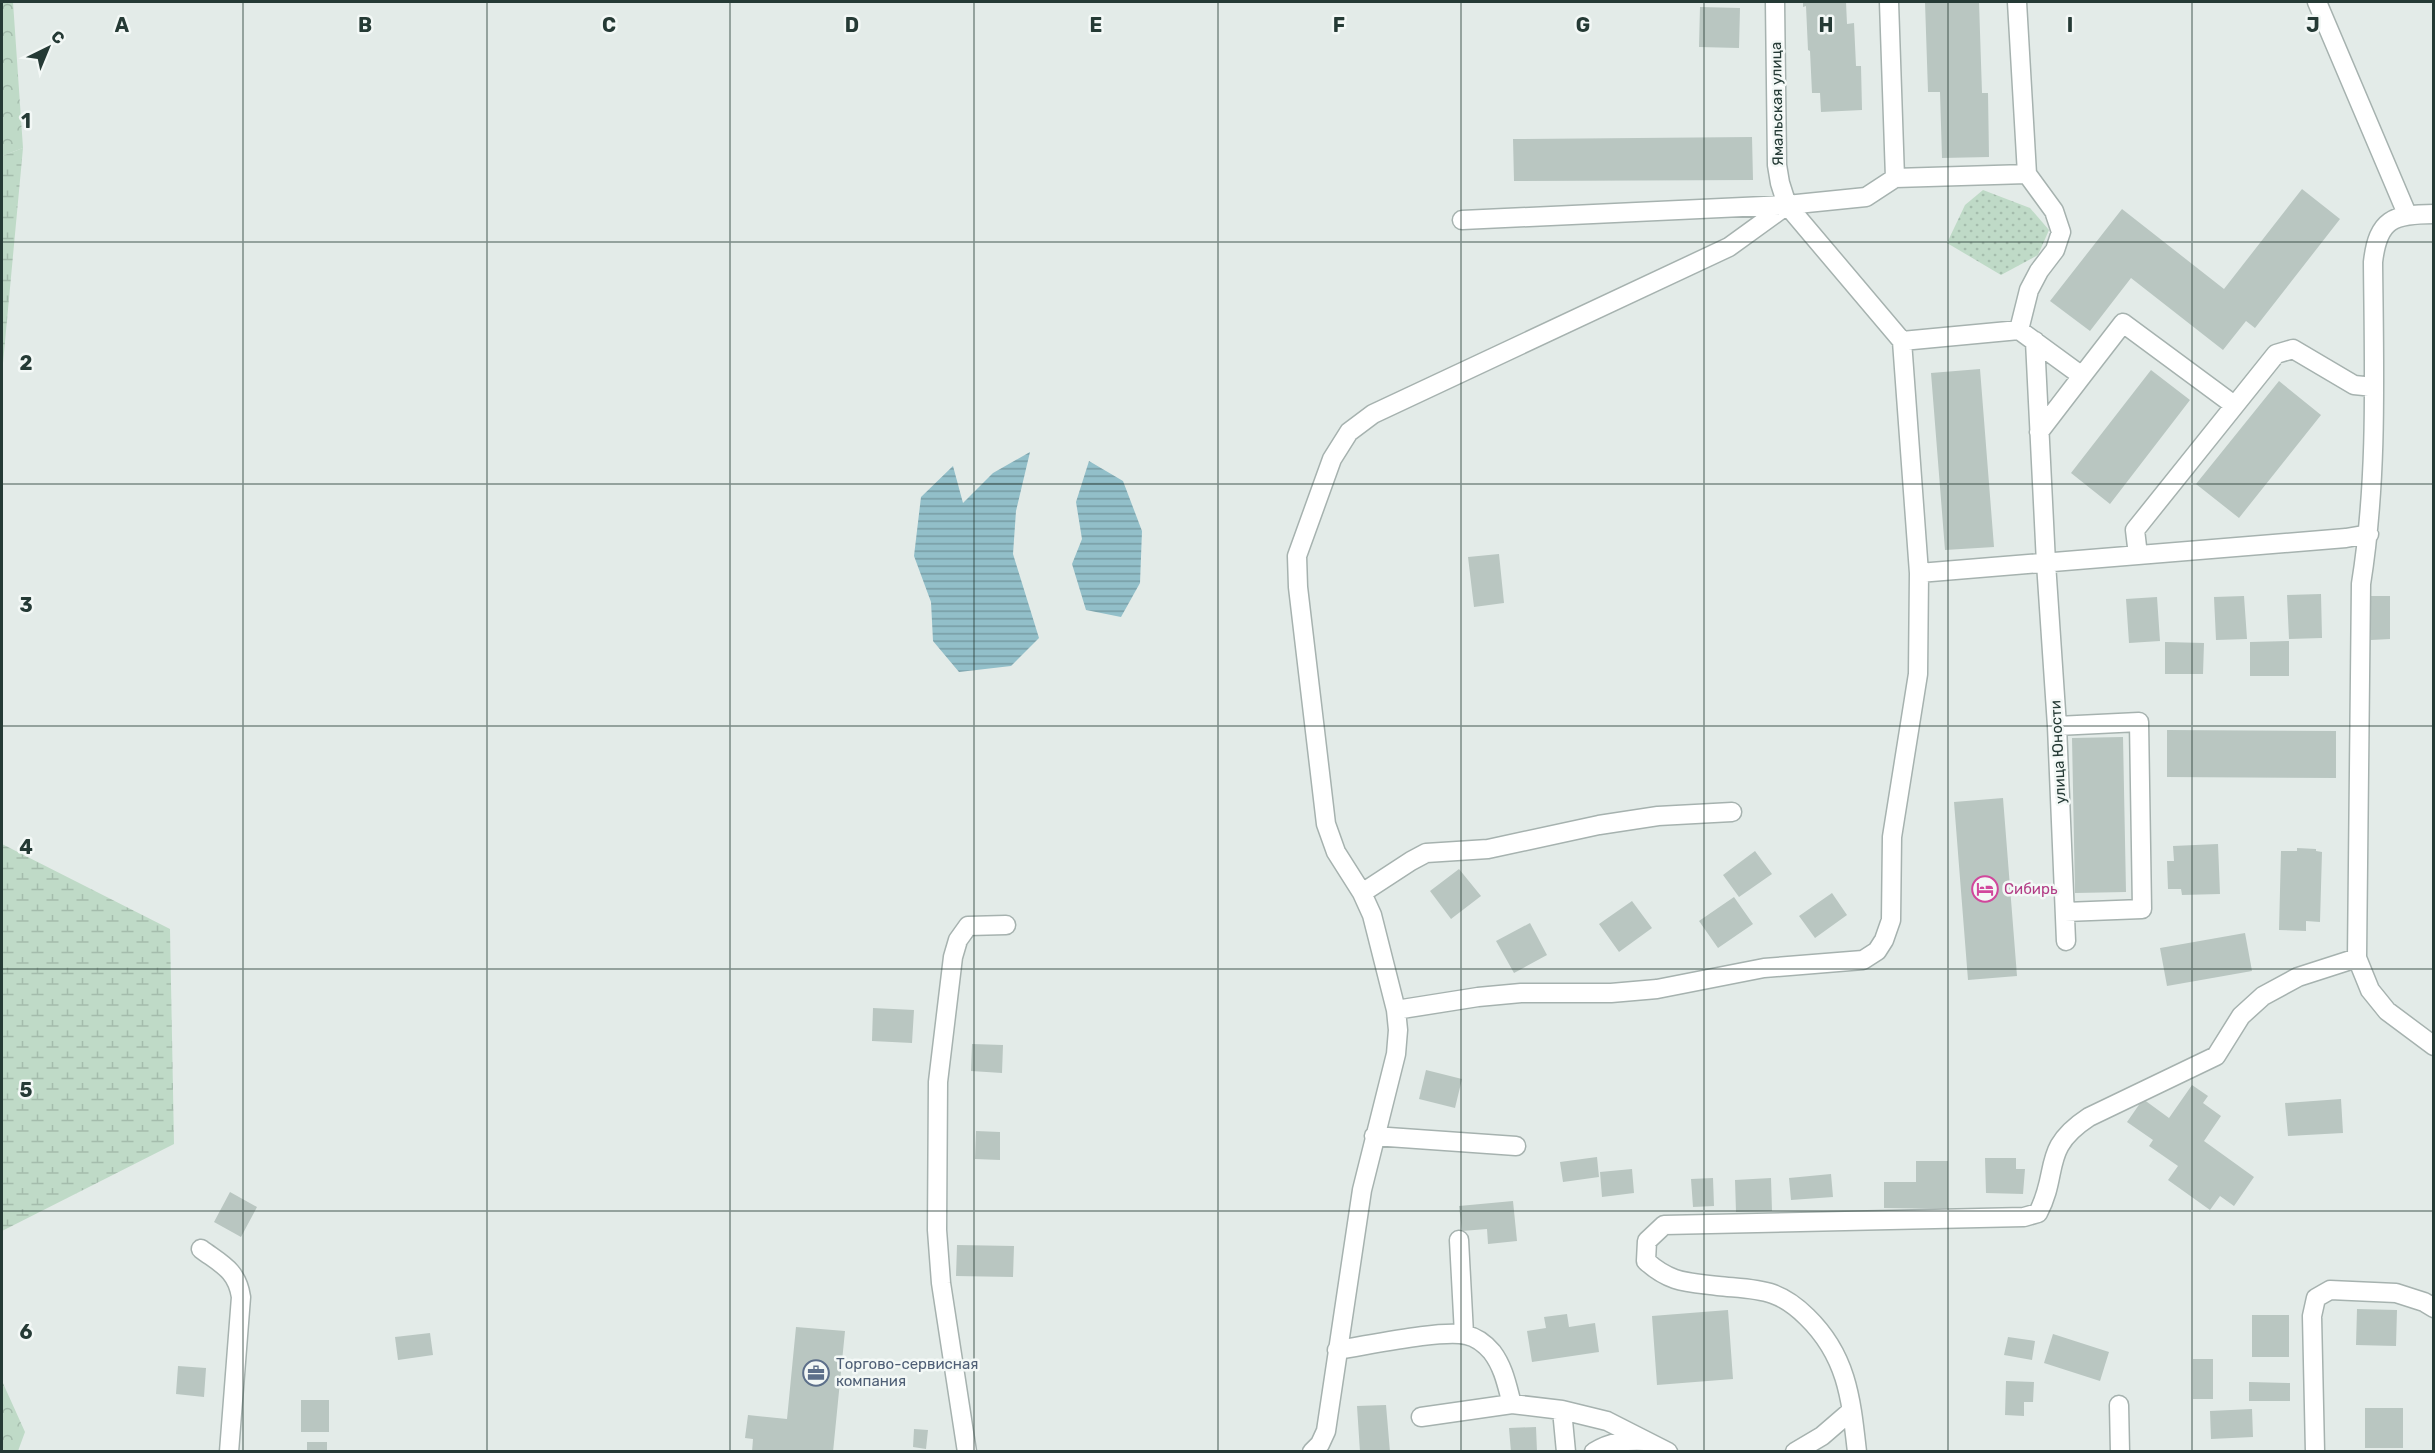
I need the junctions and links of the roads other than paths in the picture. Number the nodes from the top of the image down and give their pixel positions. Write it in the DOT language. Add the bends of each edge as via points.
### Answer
graph roads {
  1 [pos="1775,2"];
  2 [pos="1889,2"];
  3 [pos="2017,2"];
  4 [pos="2317,2"];
  5 [pos="2027,174"];
  6 [pos="1895,178"];
  7 [pos="1787,205"];
  8 [pos="2407,214"];
  9 [pos="2433,214"];
  10 [pos="1462,220"];
  11 [pos="2019,330"];
  12 [pos="1902,341"];
  13 [pos="2035,341"];
  14 [pos="2082,376"];
  15 [pos="2374,387"];
  16 [pos="2234,405"];
  17 [pos="2039,432"];
  18 [pos="2369,534"];
  19 [pos="2138,555"];
  20 [pos="2046,563"];
  21 [pos="1919,573"];
  22 [pos="2057,726"];
  23 [pos="1732,812"];
  24 [pos="1362,892"];
  25 [pos="2065,912"];
  26 [pos="1006,925"];
  27 [pos="2066,941"];
  28 [pos="2356,958"];
  29 [pos="1396,1010"];
  30 [pos="2433,1047"];
  31 [pos="1374,1136"];
  32 [pos="1516,1146"];
  33 [pos="1460,1240"];
  34 [pos="201,1249"];
  35 [pos="2433,1308"];
  36 [pos="1464,1334"];
  37 [pos="1337,1350"];
  38 [pos="1512,1404"];
  39 [pos="2119,1405"];
  40 [pos="1562,1410"];
  41 [pos="1851,1411"];
  42 [pos="1421,1417"];
  43 [pos="1649,1441"];
  44 [pos="230,1452"];
  45 [pos="967,1452"];
  46 [pos="1312,1452"];
  47 [pos="1566,1452"];
  48 [pos="1594,1452"];
  49 [pos="1668,1452"];
  50 [pos="1795,1452"];
  51 [pos="1857,1452"];
  52 [pos="2120,1452"];
  53 [pos="2315,1452"];
  1 -- 7 [label="street, Ямальская улица" via="1777,165"];
  2 -- 6 [label="street"];
  3 -- 5 [label="street"];
  4 -- 8 [label="street"];
  5 -- 6 [label="street"];
  5 -- 11 [label="street" via="2054,211 2061,232 2055,250 2029,290"];
  6 -- 7 [label="street" via="1866,197"];
  7 -- 10 [label="street"];
  7 -- 12 [label="street"];
  7 -- 24 [label="street" via="1729,247 1373,414 1349,432 1332,459 1297,556 1298,587 1326,824 1336,852"];
  8 -- 9 [label="street"];
  8 -- 15 [label="street" via="2384,226 2375,243"];
  11 -- 12 [label="street"];
  11 -- 13 [label="street"];
  12 -- 21 [label="street"];
  13 -- 14 [label="street"];
  13 -- 17 [label="street, улица Юности"];
  14 -- 16 [label="street" via="2122,323"];
  14 -- 17 [label="street"];
  15 -- 16 [label="street" via="2354,385 2294,349 2276,354"];
  15 -- 18 [label="street"];
  16 -- 19 [label="street" via="2135,530"];
  17 -- 20 [label="street, улица Юности"];
  18 -- 19 [label="street"];
  18 -- 28 [label="street" via="2361,584"];
  19 -- 20 [label="street"];
  20 -- 21 [label="street"];
  20 -- 22 [label="street, улица Юности"];
  21 -- 29 [label="street" via="1916,694 1892,837 1891,920 1877,951 1863,960 1764,968 1657,989 1521,993"];
  22 -- 25 [label="street, улица Юности"];
  22 -- 25 [label="street" via="2139,722 2142,909"];
  23 -- 24 [label="street" via="1658,816 1488,849 1426,854"];
  24 -- 29 [label="street" via="1372,915"];
  25 -- 27 [label="street, улица Юности"];
  26 -- 45 [label="street" via="968,926 958,940 938,1082 937,1240"];
  28 -- 30 [label="street" via="2370,990 2387,1011"];
  28 -- 41 [label="street" via="2298,976 2263,996 2241,1016 2217,1056 2072,1128 2054,1154 2038,1213 2024,1217 1664,1226 1647,1241 1646,1261 1659,1273 1682,1281 1772,1293 1794,1304 1825,1334 1840,1361"];
  29 -- 31 [label="street" via="1396,1054"];
  31 -- 32 [label="street"];
  31 -- 37 [label="street"];
  33 -- 36 [label="street"];
  34 -- 44 [label="street" via="232,1272 241,1297"];
  35 -- 53 [label="street" via="2396,1293 2330,1290 2316,1298 2312,1316"];
  36 -- 37 [label="street"];
  36 -- 38 [label="street" via="1491,1350 1502,1367"];
  37 -- 46 [label="street" via="1326,1431"];
  38 -- 40 [label="street"];
  38 -- 42 [label="street"];
  39 -- 52 [label="street"];
  40 -- 43 [label="street" via="1607,1421"];
  40 -- 47 [label="street"];
  41 -- 50 [label="street" via="1822,1436"];
  41 -- 51 [label="street"];
  43 -- 48 [label="street" via="1624,1440"];
  43 -- 49 [label="street"];
}
